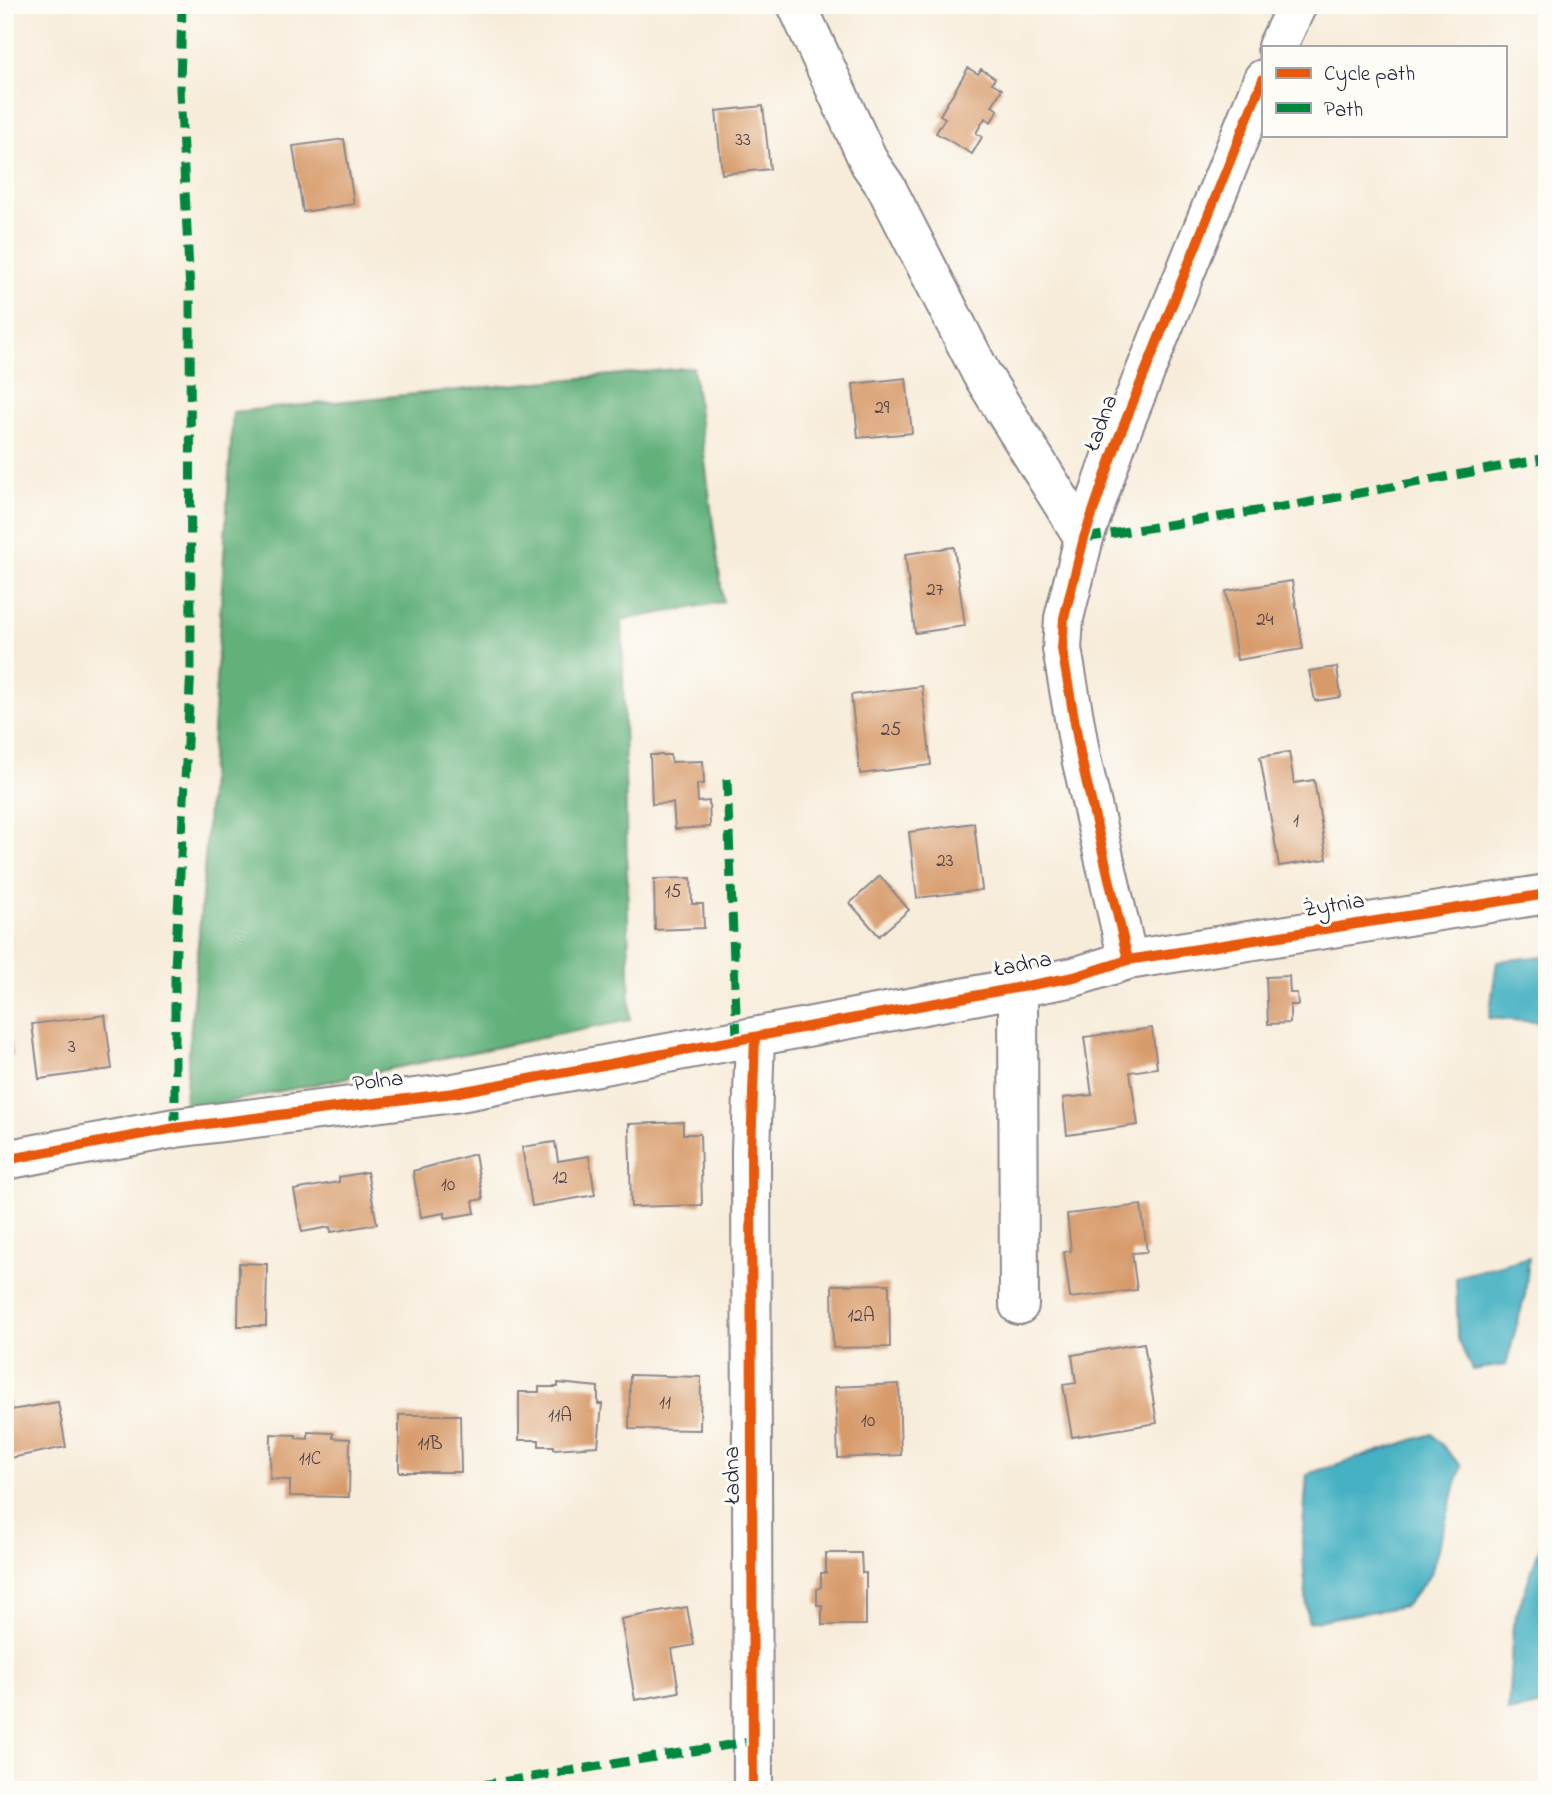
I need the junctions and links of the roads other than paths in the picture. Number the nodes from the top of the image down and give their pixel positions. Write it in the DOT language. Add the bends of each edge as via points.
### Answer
graph roads {
  1 [pos="797,5"];
  2 [pos="1297,5"];
  3 [pos="1277,46"];
  4 [pos="1262,81"];
  5 [pos="1084,538"];
  6 [pos="1547,894"];
  7 [pos="1128,960"];
  8 [pos="1018,987"];
  9 [pos="755,1037"];
  10 [pos="5,1160"];
  11 [pos="1019,1305"];
  12 [pos="753,1790"];
  1 -- 5 [label="street" via="870,164 975,363"];
  2 -- 3 [label="street"];
  4 -- 5 [label="street, Ładna" via="1163,323"];
  5 -- 7 [label="street, Ładna" via="1064,618 1062,649 1081,758"];
  6 -- 7 [label="street, Żytnia"];
  7 -- 8 [label="street, Ładna"];
  8 -- 9 [label="street, Ładna"];
  8 -- 11 [label="street"];
  9 -- 10 [label="street, Polna" via="454,1093 175,1128"];
  9 -- 12 [label="street, Ładna" via="751,1152"];
}
